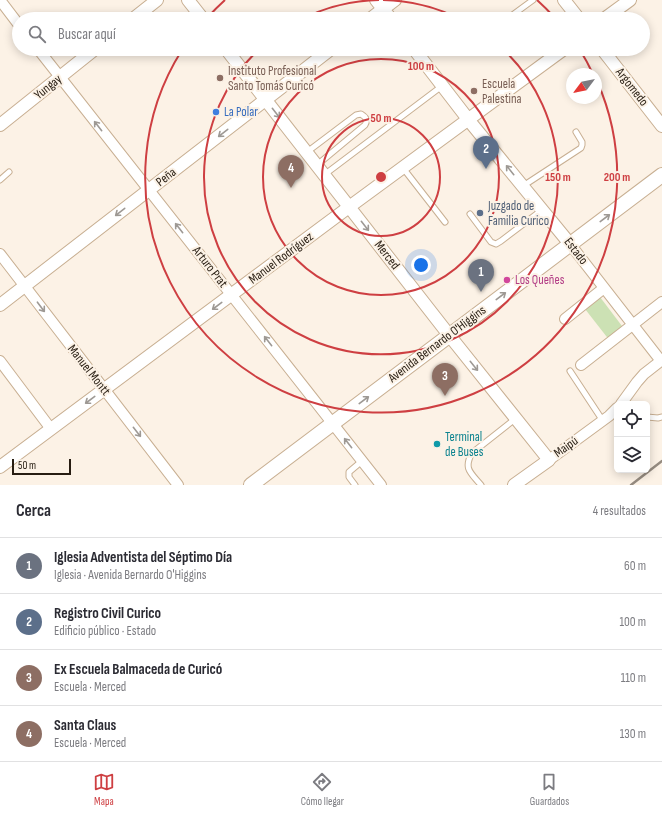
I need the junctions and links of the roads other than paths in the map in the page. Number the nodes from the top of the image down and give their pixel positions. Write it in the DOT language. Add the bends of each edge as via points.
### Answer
graph roads {
  1 [pos="0,0"];
  2 [pos="156,0"];
  3 [pos="188,0"];
  4 [pos="394,0"];
  5 [pos="533,0"];
  6 [pos="564,0"];
  7 [pos="630,0"];
  8 [pos="379,5"];
  9 [pos="141,12"];
  10 [pos="197,12"];
  11 [pos="517,12"];
  12 [pos="573,12"];
  13 [pos="614,12"];
  14 [pos="12,16"];
  15 [pos="44,56"];
  16 [pos="86,56"];
  17 [pos="231,56"];
  18 [pos="322,56"];
  19 [pos="419,56"];
  20 [pos="554,56"];
  21 [pos="607,56"];
  22 [pos="60,77"];
  23 [pos="442,86"];
  24 [pos="266,100"];
  25 [pos="468,119"];
  26 [pos="0,125"];
  27 [pos="662,126"];
  28 [pos="576,132"];
  29 [pos="307,152"];
  30 [pos="317,165"];
  31 [pos="403,168"];
  32 [pos="9,172"];
  33 [pos="324,175"];
  34 [pos="662,175"];
  35 [pos="0,180"];
  36 [pos="523,186"];
  37 [pos="149,190"];
  38 [pos="349,207"];
  39 [pos="542,209"];
  40 [pos="470,214"];
  41 [pos="445,222"];
  42 [pos="570,244"];
  43 [pos="0,254"];
  44 [pos="25,286"];
  45 [pos="604,288"];
  46 [pos="232,295"];
  47 [pos="662,302"];
  48 [pos="0,305"];
  49 [pos="565,319"];
  50 [pos="633,325"];
  51 [pos="449,335"];
  52 [pos="661,360"];
  53 [pos="0,361"];
  54 [pos="581,365"];
  55 [pos="570,371"];
  56 [pos="104,390"];
  57 [pos="623,401"];
  58 [pos="614,411"];
  59 [pos="650,417"];
  60 [pos="662,417"];
  61 [pos="516,419"];
  62 [pos="603,421"];
  63 [pos="333,423"];
  64 [pos="51,429"];
  65 [pos="549,460"];
  66 [pos="362,461"];
  67 [pos="0,467"];
  68 [pos="178,485"];
  69 [pos="251,485"];
  70 [pos="355,485"];
  71 [pos="381,485"];
  72 [pos="482,485"];
  73 [pos="514,485"];
  1 -- 14 [label="street"];
  2 -- 9 [label="street"];
  3 -- 10 [label="street"];
  4 -- 8 [label="street"];
  5 -- 11 [label="lane"];
  6 -- 12 [label="street"];
  7 -- 13 [label="street"];
  15 -- 22 [label="street, Arturo Prat"];
  16 -- 22 [label="street, Yungay"];
  17 -- 24 [label="street, Merced"];
  18 -- 24 [label="street, Peña"];
  19 -- 23 [label="street, Estado"];
  20 -- 25 [label="street, Manuel Rodríguez"];
  21 -- 27 [label="street, Argomedo"];
  22 -- 26 [label="street, Yungay"];
  37 -- 22 [label="street, Arturo Prat, one-way"];
  23 -- 25 [label="street, Estado"];
  23 -- 33 [label="lane"];
  24 -- 29 [label="street, Merced, one-way"];
  24 -- 37 [label="street, Peña, one-way"];
  25 -- 31 [label="street, Manuel Rodríguez"];
  36 -- 25 [label="street, Estado, one-way"];
  28 -- 36 [label="lane" via="582,142 581,148"];
  29 -- 30 [label="street, Merced"];
  29 -- 30 [label="lane" via="356,115 364,116 367,120 365,126"];
  30 -- 33 [label="street, Merced"];
  31 -- 38 [label="street, Manuel Rodríguez"];
  31 -- 41 [label="lane"];
  32 -- 35 [label="lane"];
  33 -- 38 [label="street, Merced"];
  42 -- 34 [label="main road, Avenida Bernardo O'Higgins, one-way"];
  36 -- 39 [label="street, Estado"];
  37 -- 44 [label="street, Peña, one-way"];
  46 -- 37 [label="street, Arturo Prat, one-way"];
  38 -- 46 [label="street, Manuel Rodríguez"];
  38 -- 51 [label="street, Merced, one-way"];
  39 -- 40 [label="lane" via="496,244 491,242"];
  39 -- 42 [label="street, Estado"];
  42 -- 45 [label="street, Estado"];
  51 -- 42 [label="main road, Avenida Bernardo O'Higgins, one-way"];
  43 -- 44 [label="street, Manuel Montt"];
  44 -- 48 [label="street, Peña"];
  44 -- 56 [label="street, Manuel Montt, one-way"];
  45 -- 49 [label="street"];
  45 -- 50 [label="street, Estado"];
  46 -- 56 [label="street, Manuel Rodríguez, one-way"];
  63 -- 46 [label="street, Arturo Prat, one-way"];
  47 -- 50 [label="street"];
  50 -- 52 [label="street, Estado"];
  50 -- 54 [label="street"];
  51 -- 61 [label="street, Merced, one-way"];
  63 -- 51 [label="main road, Avenida Bernardo O'Higgins, one-way"];
  52 -- 57 [label="street, Maipú" via="644,374"];
  53 -- 64 [label="street"];
  55 -- 62 [label="lane"];
  56 -- 64 [label="street, Manuel Rodríguez, one-way"];
  56 -- 68 [label="street, Manuel Montt, one-way"];
  58 -- 62 [label="street, Maipú"];
  59 -- 60 [label="lane"];
  61 -- 65 [label="street, Merced"];
  61 -- 72 [label="lane" via="472,453 468,460 469,470"];
  62 -- 65 [label="street, Maipú"];
  66 -- 63 [label="street, Arturo Prat, one-way"];
  63 -- 69 [label="main road, Avenida Bernardo O'Higgins"];
  64 -- 67 [label="street, Manuel Rodríguez"];
  65 -- 73 [label="street, Maipú"];
  66 -- 70 [label="lane" via="349,472 349,477"];
  66 -- 71 [label="street, Arturo Prat"];
}
